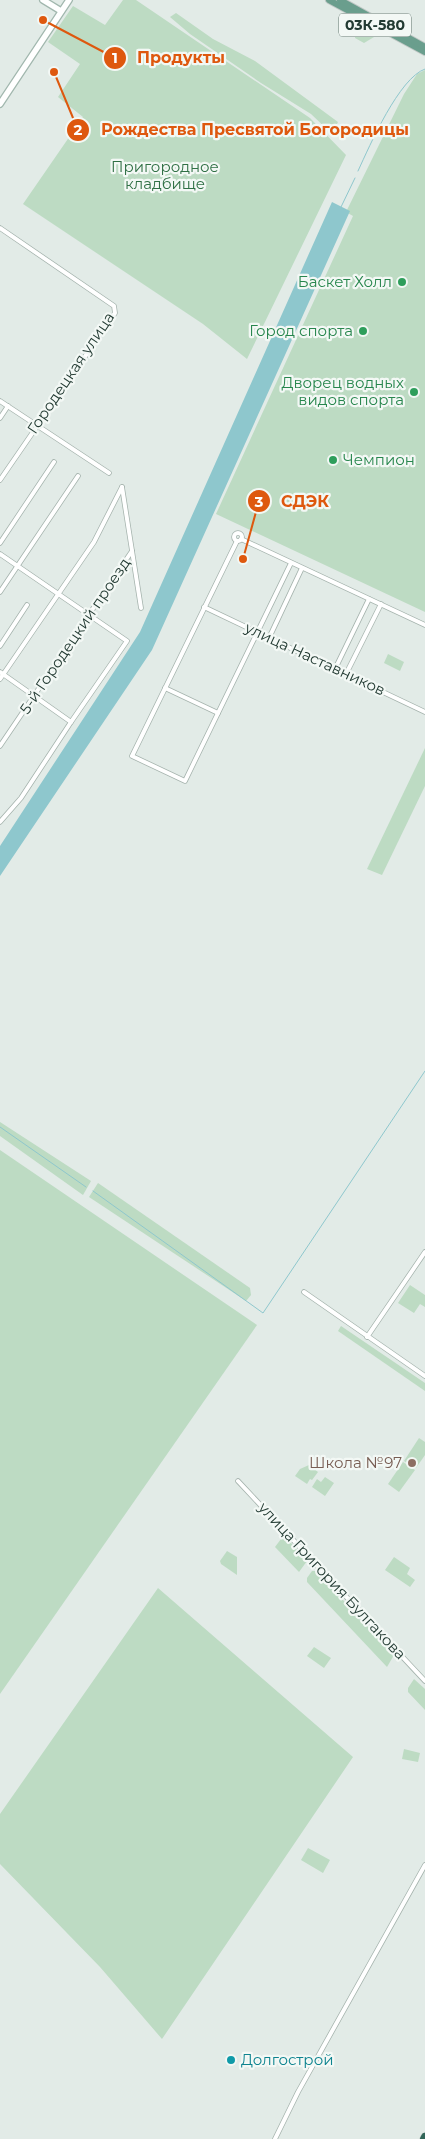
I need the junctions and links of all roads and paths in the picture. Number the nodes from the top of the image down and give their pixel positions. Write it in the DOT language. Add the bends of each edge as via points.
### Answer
graph roads {
  1 [pos="43,0"];
  2 [pos="69,0"];
  3 [pos="329,0"];
  4 [pos="340,0"];
  5 [pos="61,11"];
  6 [pos="424,48"];
  7 [pos="0,104"];
  8 [pos="0,228"];
  9 [pos="0,401"];
  10 [pos="8,406"];
  11 [pos="0,418"];
  12 [pos="37,426"];
  13 [pos="54,462"];
  14 [pos="109,472"];
  15 [pos="78,476"];
  16 [pos="0,480"];
  17 [pos="0,543"];
  18 [pos="132,551"];
  19 [pos="0,554"];
  20 [pos="291,563"];
  21 [pos="17,566"];
  22 [pos="302,568"];
  23 [pos="0,592"];
  24 [pos="58,594"];
  25 [pos="369,599"];
  26 [pos="380,604"];
  27 [pos="27,605"];
  28 [pos="204,607"];
  29 [pos="141,608"];
  30 [pos="89,615"];
  31 [pos="425,625"];
  32 [pos="257,632"];
  33 [pos="269,638"];
  34 [pos="0,646"];
  35 [pos="335,669"];
  36 [pos="2,674"];
  37 [pos="346,674"];
  38 [pos="0,679"];
  39 [pos="166,688"];
  40 [pos="33,696"];
  41 [pos="425,712"];
  42 [pos="218,713"];
  43 [pos="70,722"];
  44 [pos="0,746"];
  45 [pos="0,822"];
  46 [pos="425,1252"];
  47 [pos="304,1292"];
  48 [pos="367,1337"];
  49 [pos="425,1376"];
  50 [pos="238,1481"];
  51 [pos="425,1681"];
  52 [pos="425,1865"];
  53 [pos="275,2139"];
  1 -- 5 [label="street"];
  2 -- 5 [label="street"];
  3 -- 6 [label="main road, 03К-580"];
  4 -- 6 [label="main road, 03К-580"];
  5 -- 7 [label="street"];
  8 -- 12 [label="street, Городецкая улица" via="115,309"];
  9 -- 10 [label="street"];
  10 -- 11 [label="street"];
  10 -- 12 [label="street"];
  12 -- 14 [label="street"];
  12 -- 16 [label="street, Городецкая улица"];
  13 -- 17 [label="street"];
  15 -- 21 [label="street"];
  18 -- 24 [label="street" via="122,486 94,542"];
  18 -- 29 [label="street"];
  18 -- 30 [label="street, 5-й Городецкий проезд"];
  19 -- 21 [label="street"];
  20 -- 22 [label="street"];
  20 -- 28 [label="street" via="239,540"];
  20 -- 32 [label="street"];
  21 -- 23 [label="street"];
  21 -- 24 [label="street"];
  22 -- 25 [label="street"];
  22 -- 33 [label="street"];
  24 -- 30 [label="street"];
  24 -- 36 [label="street"];
  25 -- 26 [label="street"];
  25 -- 35 [label="street"];
  26 -- 31 [label="street"];
  26 -- 37 [label="street"];
  27 -- 34 [label="street"];
  28 -- 32 [label="street, улица Наставников"];
  28 -- 39 [label="street"];
  30 -- 40 [label="street, 5-й Городецкий проезд"];
  30 -- 43 [label="street" via="127,641"];
  32 -- 33 [label="street, улица Наставников"];
  32 -- 42 [label="street"];
  33 -- 35 [label="street, улица Наставников"];
  35 -- 37 [label="street, улица Наставников"];
  36 -- 38 [label="street"];
  36 -- 40 [label="street"];
  37 -- 41 [label="street, улица Наставников"];
  39 -- 42 [label="street"];
  39 -- 42 [label="street" via="132,756 185,781"];
  40 -- 43 [label="street"];
  40 -- 44 [label="street, 5-й Городецкий проезд"];
  43 -- 45 [label="street" via="21,798"];
  46 -- 48 [label="street"];
  47 -- 48 [label="street"];
  48 -- 49 [label="street"];
  50 -- 51 [label="street, улица Григория Булгакова"];
  52 -- 53 [label="street"];
}
